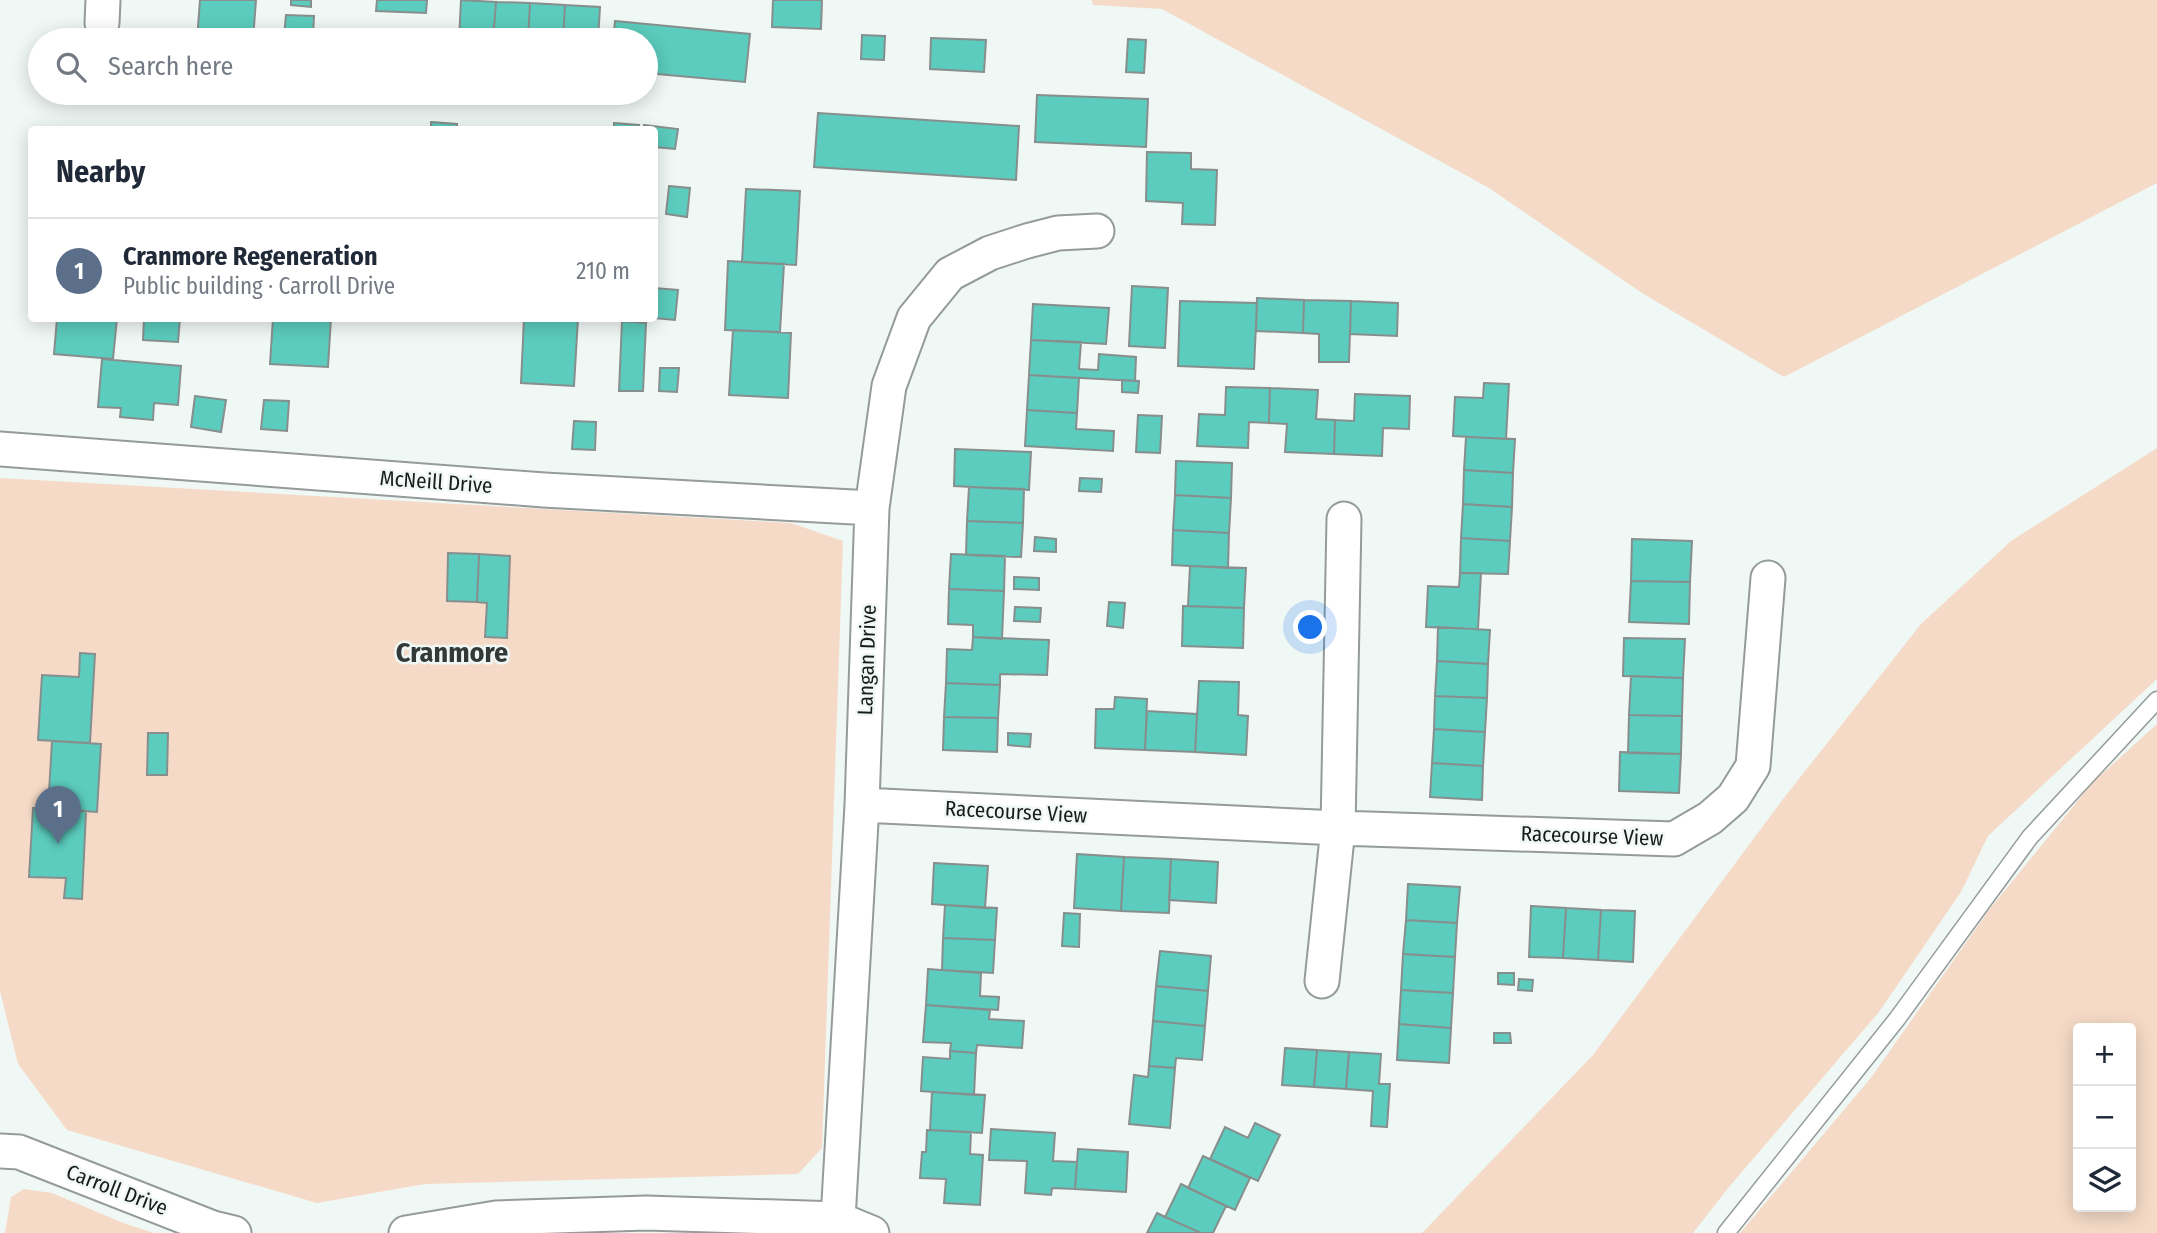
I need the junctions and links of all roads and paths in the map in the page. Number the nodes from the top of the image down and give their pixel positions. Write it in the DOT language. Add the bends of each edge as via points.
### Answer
graph roads {
  1 [pos="1097,232"];
  2 [pos="0,449"];
  3 [pos="872,508"];
  4 [pos="1344,519"];
  5 [pos="1768,578"];
  6 [pos="2157,700"];
  7 [pos="862,805"];
  8 [pos="1338,828"];
  9 [pos="1322,981"];
  10 [pos="0,1151"];
  11 [pos="838,1219"];
  12 [pos="234,1233"];
  13 [pos="406,1233"];
  14 [pos="872,1233"];
  15 [pos="1726,1233"];
  1 -- 3 [label="street, Langan Drive" via="1058,233 990,253 950,274 914,318 890,386"];
  2 -- 3 [label="street, McNeill Drive" via="544,490"];
  3 -- 7 [label="street, Langan Drive"];
  4 -- 8 [label="street"];
  5 -- 8 [label="street, Racecourse View" via="1753,766 1733,798 1674,839"];
  6 -- 15 [label="lane" via="2030,837 1897,1019"];
  7 -- 8 [label="street, Racecourse View"];
  7 -- 11 [label="street, Langan Drive"];
  8 -- 9 [label="street"];
  10 -- 12 [label="street, Carroll Drive" via="19,1152"];
  11 -- 13 [label="street" via="646,1213 496,1218"];
  11 -- 14 [label="street"];
}
